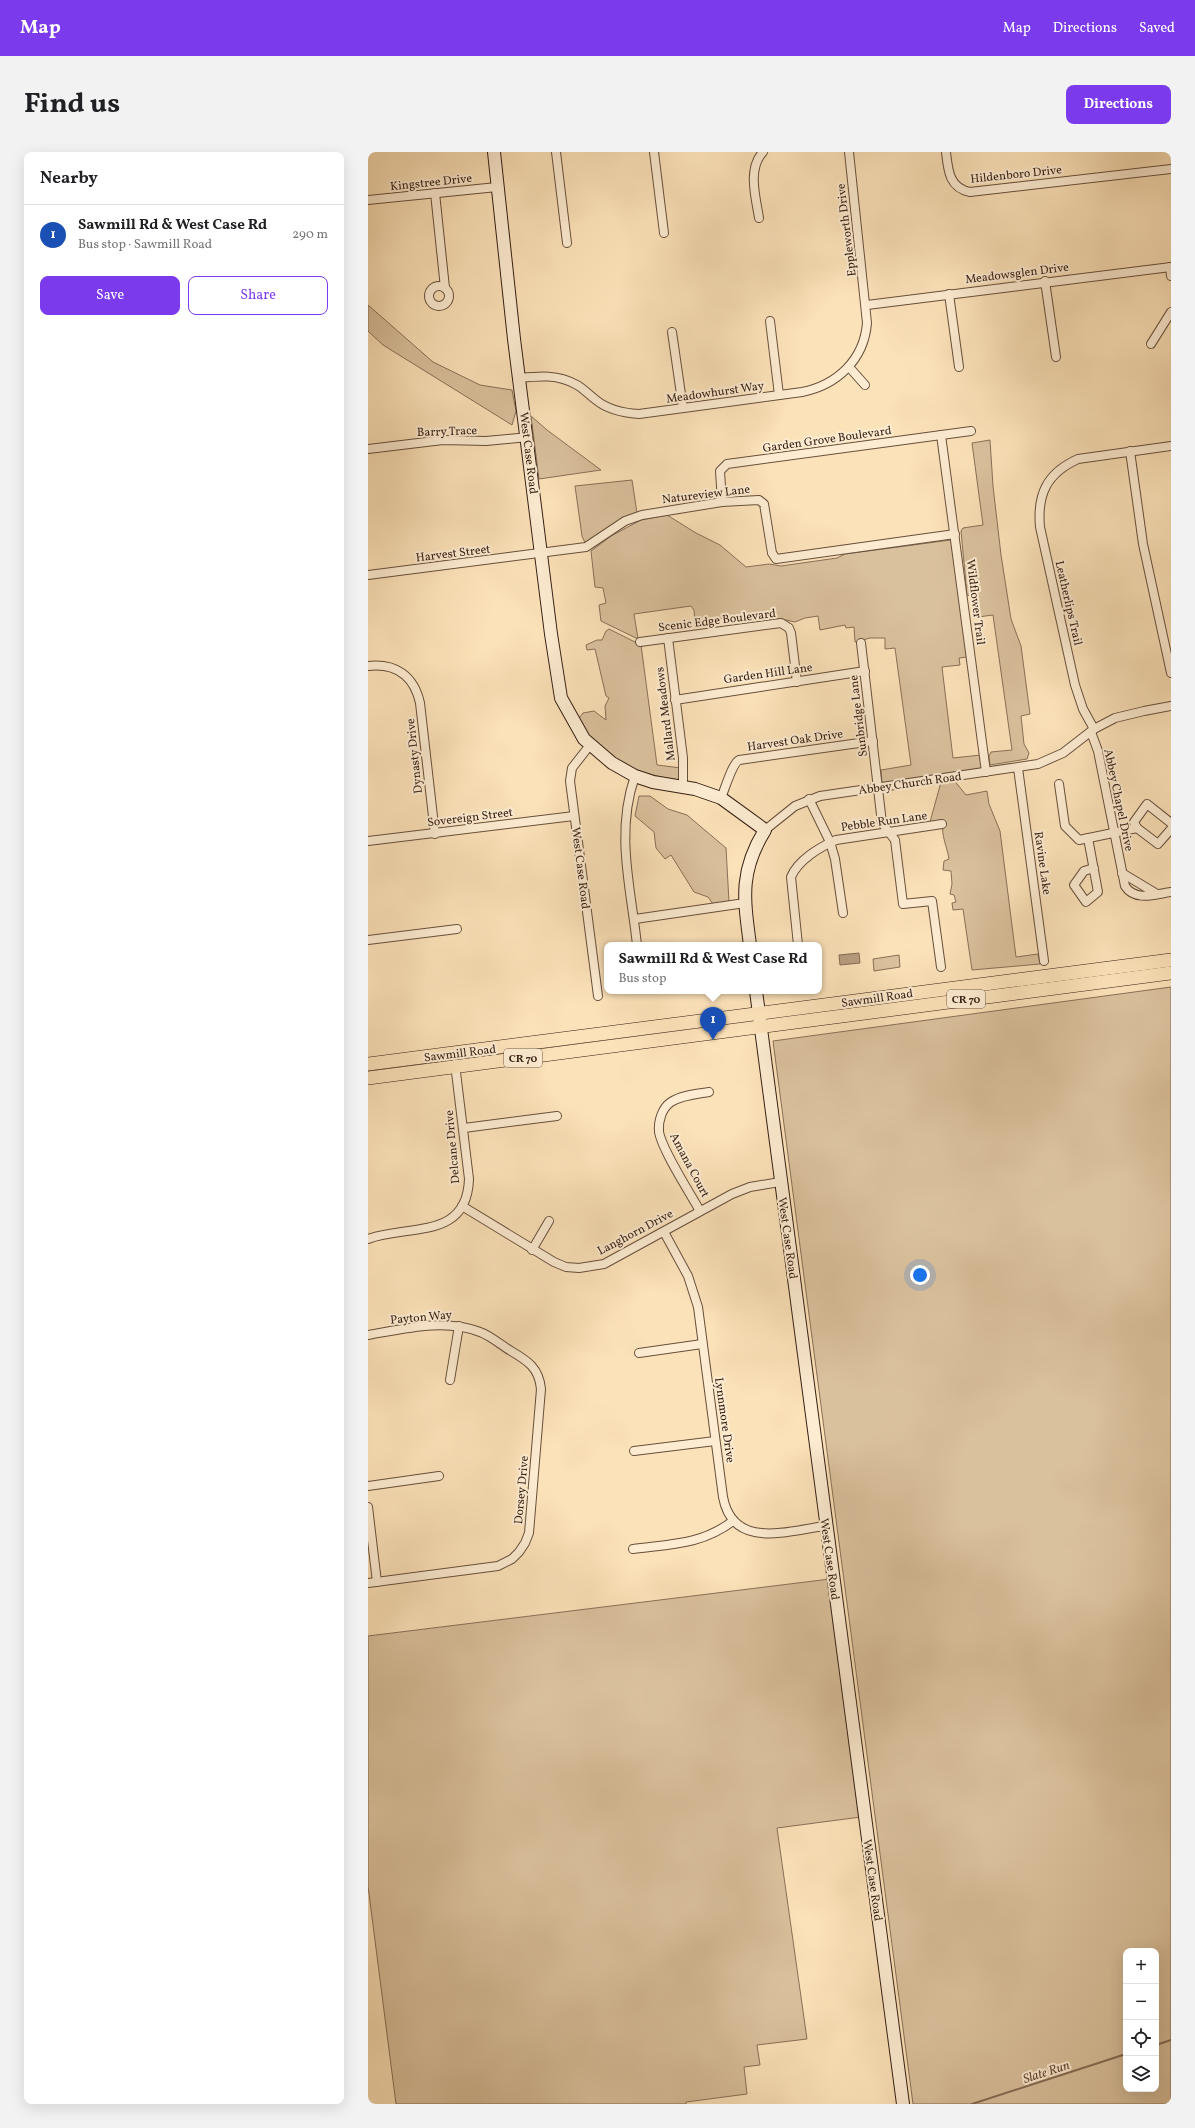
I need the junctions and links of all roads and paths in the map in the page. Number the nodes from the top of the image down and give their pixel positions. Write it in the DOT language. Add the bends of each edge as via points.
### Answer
graph roads {
  1 [pos="494,152"];
  2 [pos="556,152"];
  3 [pos="654,152"];
  4 [pos="764,152"];
  5 [pos="849,152"];
  6 [pos="946,152"];
  7 [pos="1171,169"];
  8 [pos="498,186"];
  9 [pos="435,193"];
  10 [pos="368,200"];
  11 [pos="759,218"];
  12 [pos="664,233"];
  13 [pos="567,243"];
  14 [pos="1170,267"];
  15 [pos="1171,276"];
  16 [pos="1045,281"];
  17 [pos="445,288"];
  18 [pos="949,294"];
  19 [pos="867,304"];
  20 [pos="1171,312"];
  21 [pos="770,321"];
  22 [pos="672,332"];
  23 [pos="1151,344"];
  24 [pos="1056,357"];
  25 [pos="849,367"];
  26 [pos="959,367"];
  27 [pos="520,378"];
  28 [pos="865,385"];
  29 [pos="779,396"];
  30 [pos="683,408"];
  31 [pos="971,431"];
  32 [pos="941,435"];
  33 [pos="528,437"];
  34 [pos="1171,446"];
  35 [pos="368,449"];
  36 [pos="1130,451"];
  37 [pos="722,502"];
  38 [pos="955,534"];
  39 [pos="541,554"];
  40 [pos="368,575"];
  41 [pos="668,638"];
  42 [pos="640,642"];
  43 [pos="861,643"];
  44 [pos="368,666"];
  45 [pos="865,671"];
  46 [pos="1171,673"];
  47 [pos="797,682"];
  48 [pos="675,700"];
  49 [pos="1171,706"];
  50 [pos="1092,730"];
  51 [pos="874,741"];
  52 [pos="590,745"];
  53 [pos="1018,768"];
  54 [pos="986,772"];
  55 [pos="635,776"];
  56 [pos="1059,784"];
  57 [pos="682,787"];
  58 [pos="878,787"];
  59 [pos="721,798"];
  60 [pos="809,799"];
  61 [pos="574,816"];
  62 [pos="1171,823"];
  63 [pos="942,824"];
  64 [pos="1137,828"];
  65 [pos="1171,829"];
  66 [pos="765,830"];
  67 [pos="890,832"];
  68 [pos="435,834"];
  69 [pos="1114,834"];
  70 [pos="1088,838"];
  71 [pos="368,841"];
  72 [pos="830,842"];
  73 [pos="1094,868"];
  74 [pos="1171,892"];
  75 [pos="745,903"];
  76 [pos="843,913"];
  77 [pos="635,919"];
  78 [pos="457,929"];
  79 [pos="368,940"];
  80 [pos="637,942"];
  81 [pos="750,942"];
  82 [pos="798,942"];
  83 [pos="1171,960"];
  84 [pos="1044,961"];
  85 [pos="941,968"];
  86 [pos="1171,973"];
  87 [pos="756,994"];
  88 [pos="598,996"];
  89 [pos="759,1020"];
  90 [pos="455,1060"];
  91 [pos="368,1064"];
  92 [pos="368,1078"];
  93 [pos="710,1092"];
  94 [pos="557,1116"];
  95 [pos="464,1128"];
  96 [pos="780,1182"];
  97 [pos="462,1206"];
  98 [pos="700,1211"];
  99 [pos="549,1221"];
  100 [pos="664,1232"];
  101 [pos="368,1239"];
  102 [pos="532,1250"];
  103 [pos="458,1326"];
  104 [pos="368,1335"];
  105 [pos="702,1344"];
  106 [pos="639,1353"];
  107 [pos="517,1354"];
  108 [pos="450,1380"];
  109 [pos="715,1441"];
  110 [pos="634,1451"];
  111 [pos="439,1476"];
  112 [pos="368,1486"];
  113 [pos="368,1507"];
  114 [pos="732,1521"];
  115 [pos="826,1526"];
  116 [pos="633,1550"];
  117 [pos="378,1582"];
  118 [pos="368,1583"];
  119 [pos="902,2104"];
  1 -- 8 [label="main road, West Case Road"];
  2 -- 13 [label="street"];
  3 -- 12 [label="street"];
  4 -- 11 [label="street" via="757,161 754,174"];
  5 -- 19 [label="street, Eppleworth Drive"];
  6 -- 7 [label="street, Hildenboro Drive" via="951,178 960,188 970,192"];
  8 -- 9 [label="street, Kingstree Drive"];
  8 -- 27 [label="main road, West Case Road"];
  9 -- 10 [label="street, Kingstree Drive"];
  9 -- 17 [label="street"];
  14 -- 15 [label="street"];
  14 -- 16 [label="street, Meadowsglen Drive"];
  16 -- 18 [label="street, Meadowsglen Drive"];
  16 -- 24 [label="street"];
  18 -- 19 [label="street, Meadowsglen Drive"];
  18 -- 26 [label="street"];
  19 -- 25 [label="street, Meadowhurst Way" via="867,331 861,348"];
  20 -- 23 [label="street"];
  21 -- 29 [label="street"];
  22 -- 30 [label="street"];
  25 -- 28 [label="street"];
  25 -- 29 [label="street, Meadowhurst Way" via="823,386"];
  27 -- 30 [label="street, Meadowhurst Way" via="549,376 566,380 606,406 627,414"];
  27 -- 33 [label="main road, West Case Road"];
  29 -- 30 [label="street, Meadowhurst Way"];
  31 -- 32 [label="street, Garden Grove Boulevard"];
  32 -- 37 [label="street, Garden Grove Boulevard" via="727,464 720,471"];
  32 -- 38 [label="street, Wildflower Trail"];
  33 -- 35 [label="street, Barry Trace" via="486,441 443,440"];
  33 -- 39 [label="main road, West Case Road"];
  34 -- 36 [label="street"];
  36 -- 46 [label="street" via="1143,544"];
  36 -- 50 [label="street, Leatherlips Trail" via="1078,459 1067,464 1049,480 1039,503 1040,528 1074,685"];
  37 -- 38 [label="street, Natureview Lane" via="762,501 772,554 776,558"];
  37 -- 39 [label="street, Natureview Lane" via="642,515 625,521 586,548"];
  38 -- 54 [label="street, Wildflower Trail"];
  39 -- 40 [label="street, Harvest Street"];
  39 -- 52 [label="main road, West Case Road" via="561,698"];
  41 -- 42 [label="street, Scenic Edge Boulevard"];
  41 -- 47 [label="street, Scenic Edge Boulevard" via="781,623 789,628"];
  41 -- 48 [label="street, Mallard Meadows"];
  43 -- 45 [label="street, Sunbridge Lane"];
  44 -- 68 [label="street, Dynasty Drive" via="392,668 403,673 417,690"];
  45 -- 47 [label="street, Garden Hill Lane"];
  45 -- 51 [label="street, Sunbridge Lane"];
  47 -- 48 [label="street, Garden Hill Lane"];
  48 -- 57 [label="street, Mallard Meadows" via="683,758"];
  49 -- 50 [label="street, Abbey Church Road" via="1126,715"];
  50 -- 53 [label="street, Abbey Church Road" via="1053,759"];
  50 -- 69 [label="street, Abbey Chapel Drive"];
  51 -- 58 [label="street, Sunbridge Lane"];
  51 -- 59 [label="street, Harvest Oak Drive" via="739,760 733,765"];
  52 -- 55 [label="main road, West Case Road" via="612,763"];
  52 -- 61 [label="street, West Case Road" via="570,774"];
  53 -- 54 [label="street, Abbey Church Road"];
  53 -- 84 [label="street, Ravine Lake"];
  54 -- 58 [label="street, Abbey Church Road"];
  55 -- 57 [label="main road, West Case Road"];
  55 -- 77 [label="street" via="625,814 624,847"];
  56 -- 70 [label="street" via="1065,826 1079,840"];
  57 -- 59 [label="main road, West Case Road"];
  58 -- 60 [label="street, Abbey Church Road"];
  58 -- 67 [label="street, Sunbridge Lane" via="882,823"];
  59 -- 66 [label="main road, West Case Road"];
  60 -- 66 [label="street, Abbey Church Road" via="795,806"];
  60 -- 72 [label="street, Pebble Run Lane"];
  61 -- 68 [label="street, Sovereign Street"];
  61 -- 88 [label="street, West Case Road"];
  62 -- 64 [label="street" via="1147,804 1134,822"];
  63 -- 67 [label="street, Pebble Run Lane"];
  64 -- 65 [label="street" via="1158,844"];
  64 -- 69 [label="street"];
  66 -- 75 [label="main road, Abbey Church Road" via="750,858 746,872"];
  67 -- 72 [label="street, Pebble Run Lane"];
  67 -- 85 [label="street, Sunbridge Lane" via="895,840 903,904 932,901"];
  68 -- 71 [label="street, Sovereign Street"];
  69 -- 70 [label="street"];
  69 -- 74 [label="street, Abbey Chapel Drive" via="1125,886 1130,892 1141,897"];
  70 -- 73 [label="street"];
  72 -- 76 [label="street, Pebble Run Lane"];
  72 -- 82 [label="street, Pebble Run Lane" via="811,855 791,877"];
  75 -- 77 [label="street"];
  75 -- 81 [label="main road, Abbey Church Road"];
  77 -- 80 [label="street"];
  78 -- 79 [label="street"];
  83 -- 89 [label="main road, Sawmill Road / CR 70"];
  86 -- 89 [label="main road, Sawmill Road / CR 70"];
  87 -- 89 [label="main road"];
  89 -- 90 [label="main road, Sawmill Road / CR 70"];
  89 -- 96 [label="main road, West Case Road"];
  90 -- 91 [label="main road, Sawmill Road / CR 70"];
  90 -- 92 [label="main road, Sawmill Road / CR 70"];
  90 -- 95 [label="street, Delcane Drive"];
  93 -- 98 [label="street, Amana Court" via="685,1096 670,1103 664,1109 659,1124 664,1145"];
  94 -- 95 [label="street"];
  95 -- 97 [label="street, Delcane Drive" via="469,1179"];
  96 -- 98 [label="street, Langhorn Drive" via="741,1191"];
  96 -- 115 [label="main road, West Case Road"];
  97 -- 101 [label="street, Delcane Drive" via="449,1220 432,1228"];
  97 -- 102 [label="street, Langhorn Drive"];
  98 -- 100 [label="street, Langhorn Drive"];
  99 -- 102 [label="street"];
  100 -- 102 [label="street, Langhorn Drive" via="615,1259 591,1267 560,1265"];
  100 -- 105 [label="street, Lynnmore Drive" via="693,1289 698,1307"];
  103 -- 104 [label="street, Payton Way" via="437,1326"];
  103 -- 107 [label="street, Payton Way" via="480,1332"];
  103 -- 108 [label="street"];
  105 -- 106 [label="street"];
  105 -- 109 [label="street, Lynnmore Drive"];
  107 -- 117 [label="street, Dorsey Drive" via="536,1369 541,1389 532,1512 525,1543 512,1559 498,1566"];
  109 -- 110 [label="street"];
  109 -- 114 [label="street, Lynnmore Drive" via="724,1503"];
  111 -- 112 [label="street"];
  113 -- 117 [label="street"];
  114 -- 115 [label="street" via="740,1528 759,1534"];
  114 -- 116 [label="street" via="710,1536 697,1540"];
  115 -- 119 [label="main road, West Case Road"];
  117 -- 118 [label="street, Dorsey Drive"];
}
